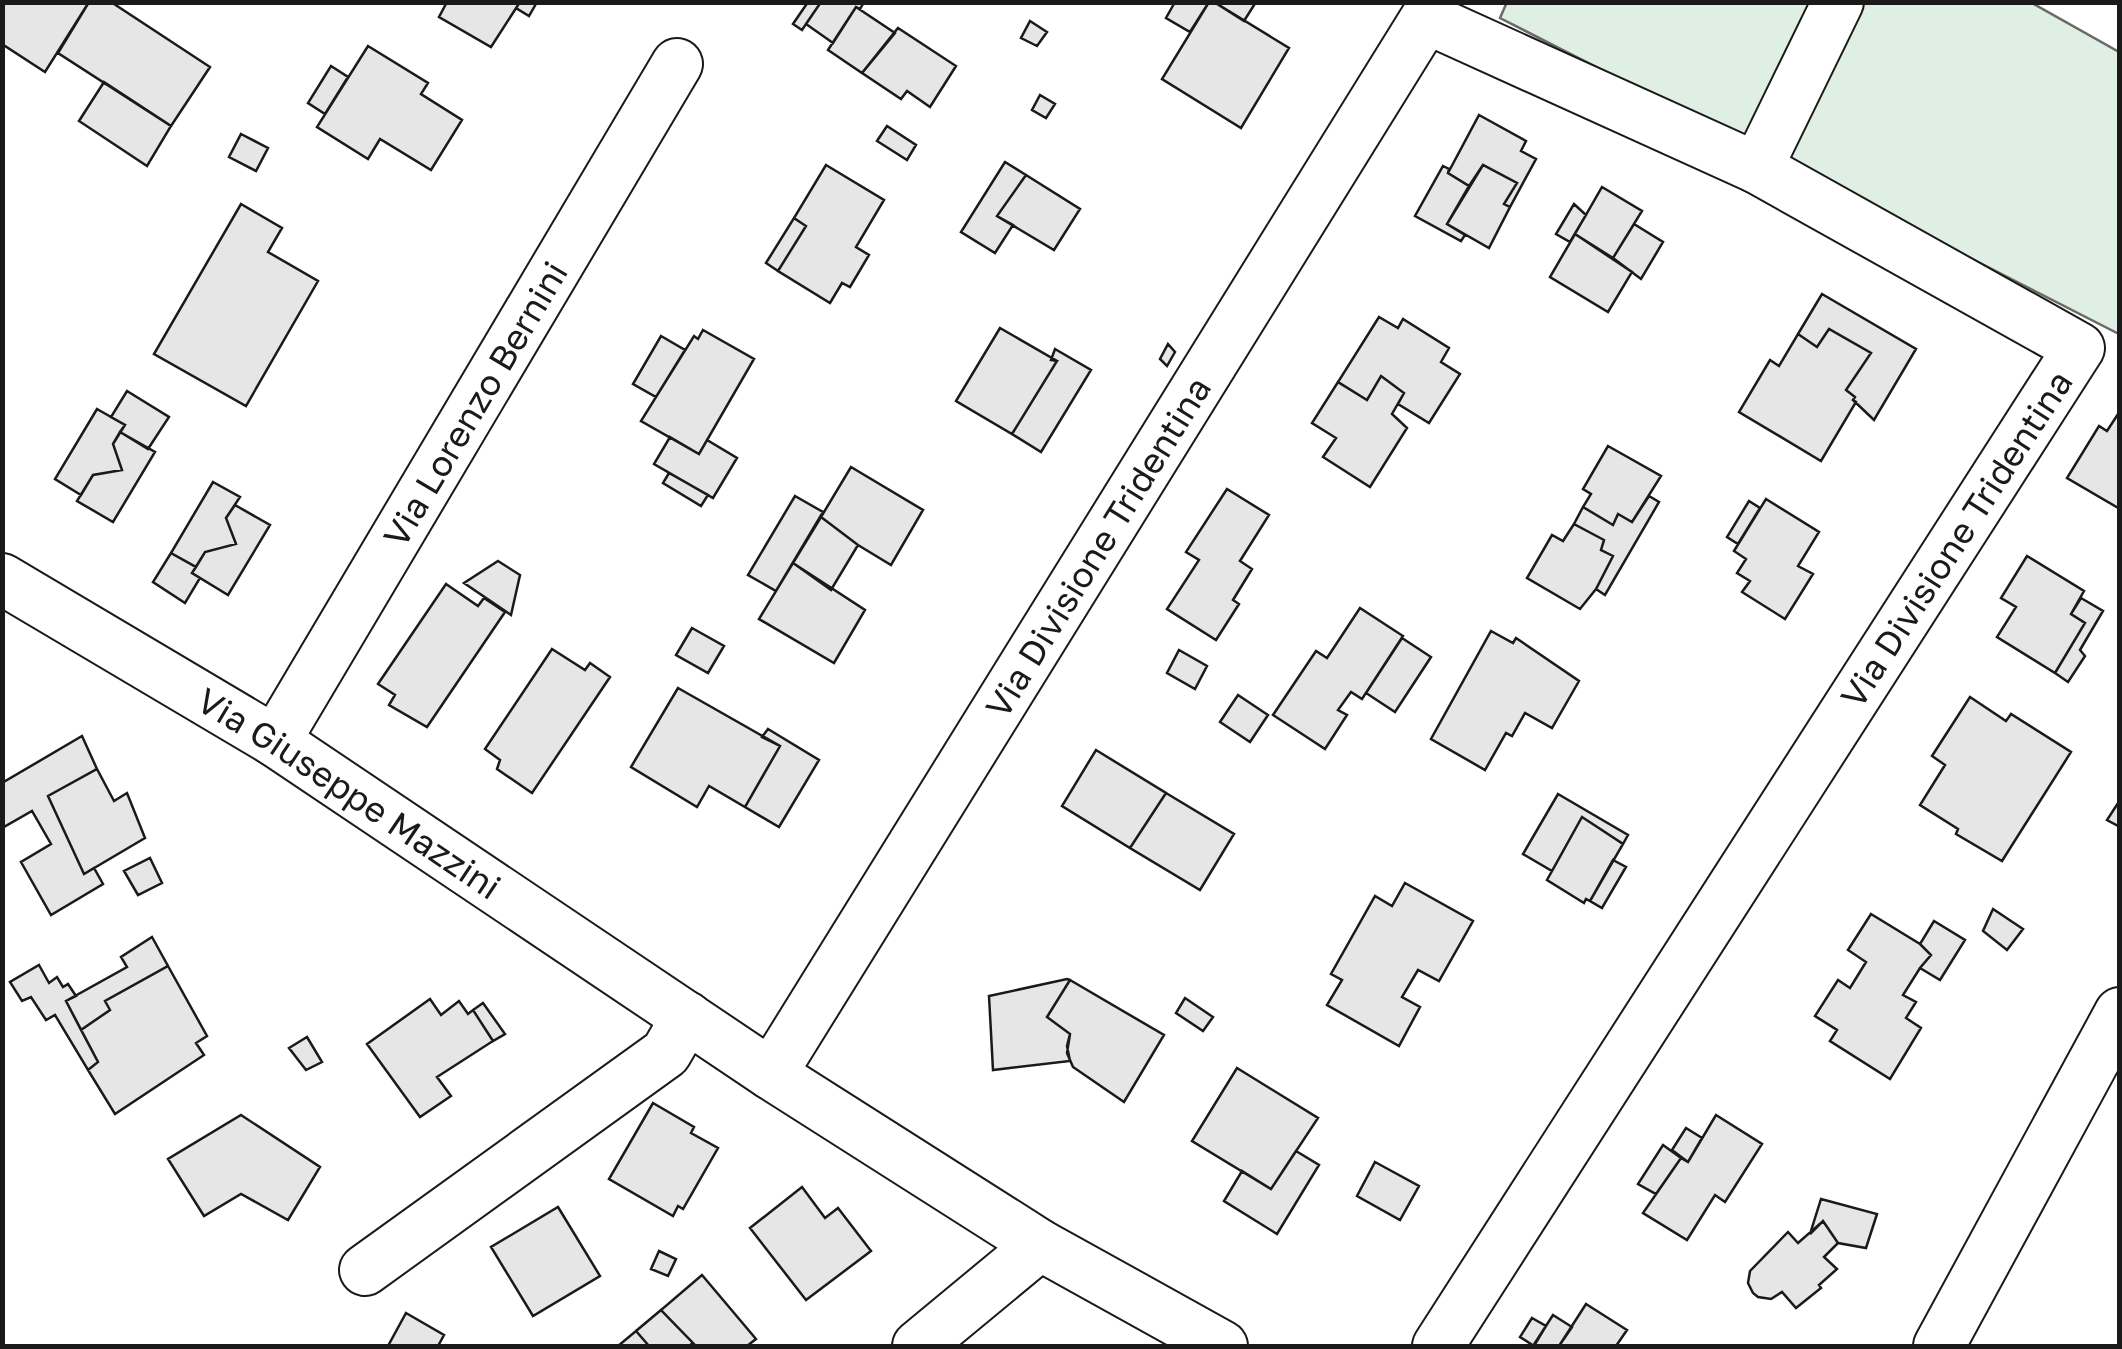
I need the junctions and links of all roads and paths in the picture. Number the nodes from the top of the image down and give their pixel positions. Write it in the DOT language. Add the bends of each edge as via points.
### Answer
graph roads {
  1 [pos="1838,2"];
  2 [pos="1411,10"];
  3 [pos="677,64"];
  4 [pos="1757,168"];
  5 [pos="2,579"];
  6 [pos="274,741"];
  7 [pos="2120,1013"];
  8 [pos="687,1017"];
  9 [pos="771,1074"];
  10 [pos="1040,1245"];
  11 [pos="365,1270"];
  12 [pos="918,1346"];
  13 [pos="1222,1346"];
  14 [pos="1438,1346"];
  15 [pos="1940,1346"];
  1 -- 4 [label="street"];
  2 -- 4 [label="street, Via Divisione Tridentina"];
  2 -- 9 [label="street, Via Divisione Tridentina"];
  3 -- 6 [label="street, Via Lorenzo Bernini"];
  4 -- 14 [label="street, Via Divisione Tridentina" via="2079,348"];
  5 -- 6 [label="street, Via Giuseppe Mazzini"];
  6 -- 8 [label="street, Via Giuseppe Mazzini"];
  7 -- 15 [label="street"];
  8 -- 9 [label="street, Via Giuseppe Mazzini"];
  8 -- 11 [label="street" via="666,1054"];
  9 -- 10 [label="street, Via Giuseppe Mazzini"];
  10 -- 12 [label="street"];
  10 -- 13 [label="street, Via Giuseppe Mazzini"];
}
